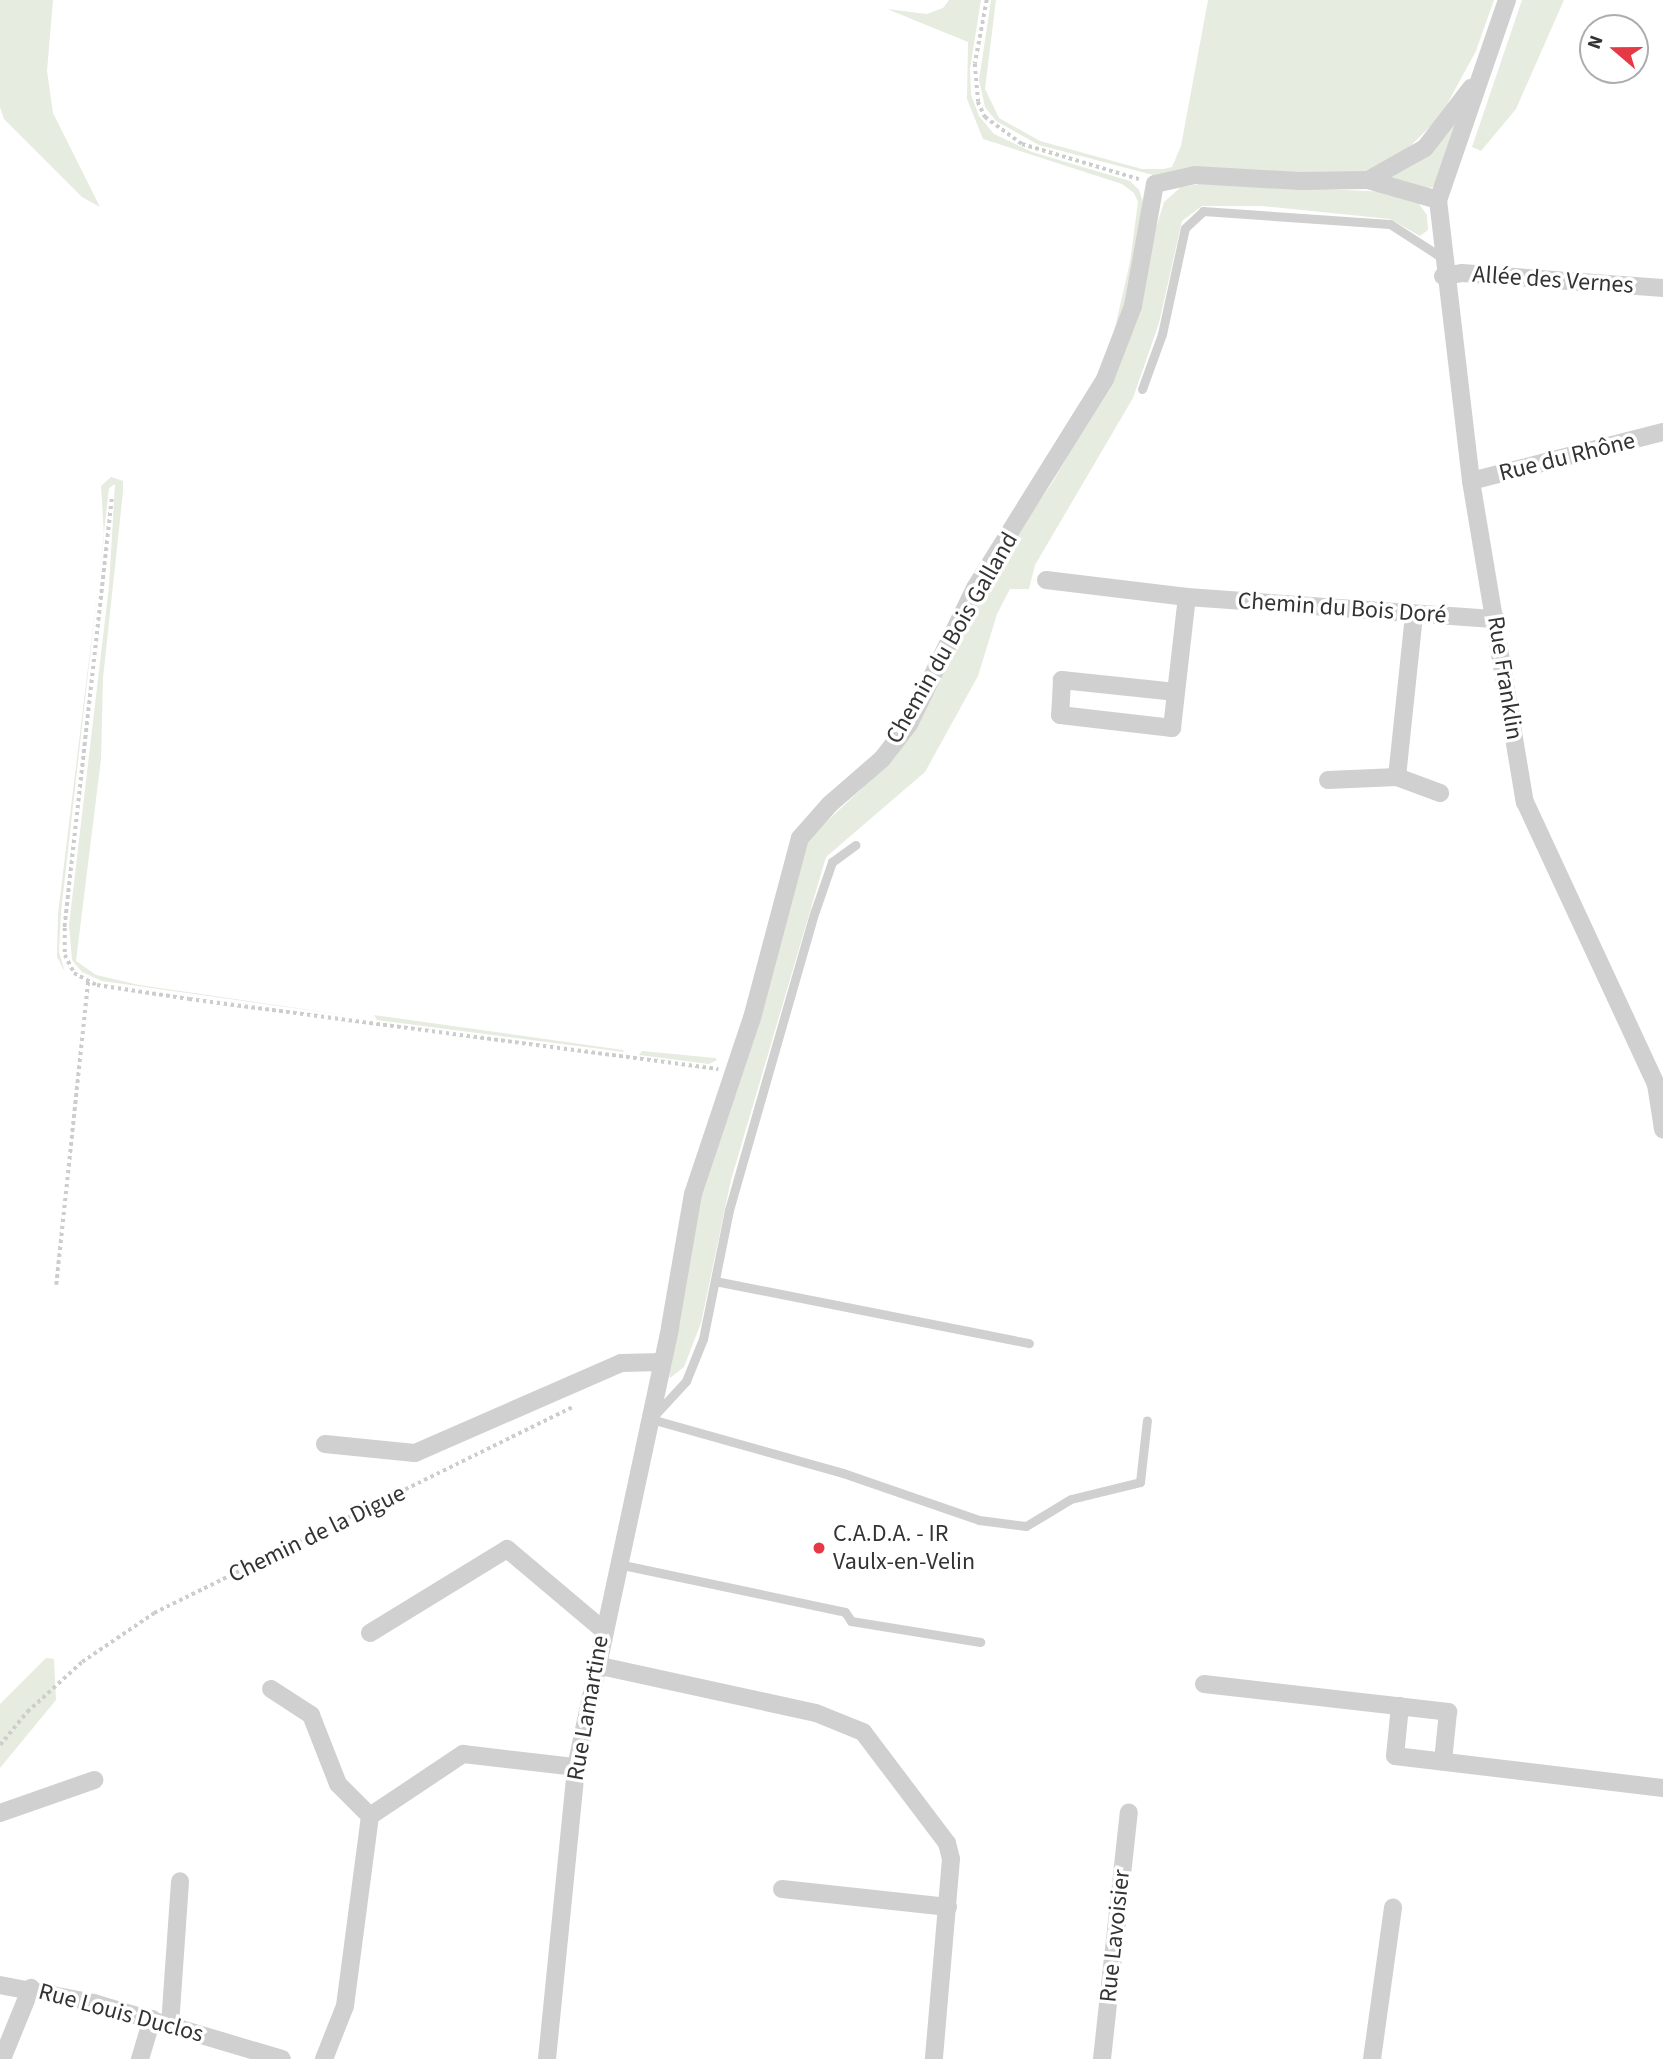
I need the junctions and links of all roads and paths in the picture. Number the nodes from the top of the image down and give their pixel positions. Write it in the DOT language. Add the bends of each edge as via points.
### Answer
graph roads {
  1 [pos="987,0"];
  2 [pos="1507,0"];
  3 [pos="1479,77"];
  4 [pos="1368,180"];
  5 [pos="1155,184"];
  6 [pos="1438,200"];
  7 [pos="1441,257"];
  8 [pos="1443,276"];
  9 [pos="1663,288"];
  10 [pos="1142,389"];
  11 [pos="1663,432"];
  12 [pos="1471,481"];
  13 [pos="112,499"];
  14 [pos="1046,580"];
  15 [pos="1187,597"];
  16 [pos="1414,614"];
  17 [pos="1496,619"];
  18 [pos="1176,692"];
  19 [pos="1398,777"];
  20 [pos="1328,780"];
  21 [pos="1440,793"];
  22 [pos="855,845"];
  23 [pos="88,982"];
  24 [pos="734,1072"];
  25 [pos="1663,1129"];
  26 [pos="715,1281"];
  27 [pos="56,1285"];
  28 [pos="1029,1343"];
  29 [pos="662,1362"];
  30 [pos="576,1405"];
  31 [pos="651,1419"];
  32 [pos="1147,1420"];
  33 [pos="325,1444"];
  34 [pos="618,1564"];
  35 [pos="603,1629"];
  36 [pos="370,1633"];
  37 [pos="980,1642"];
  38 [pos="596,1665"];
  39 [pos="1204,1684"];
  40 [pos="271,1689"];
  41 [pos="1401,1706"];
  42 [pos="0,1745"];
  43 [pos="1443,1762"];
  44 [pos="576,1767"];
  45 [pos="94,1780"];
  46 [pos="1663,1788"];
  47 [pos="1129,1812"];
  48 [pos="0,1813"];
  49 [pos="370,1816"];
  50 [pos="180,1881"];
  51 [pos="782,1889"];
  52 [pos="948,1907"];
  53 [pos="1393,1908"];
  54 [pos="0,1985"];
  55 [pos="31,1988"];
  56 [pos="152,2020"];
  57 [pos="170,2025"];
  58 [pos="2,2059"];
  59 [pos="140,2059"];
  60 [pos="282,2059"];
  61 [pos="324,2059"];
  62 [pos="547,2059"];
  63 [pos="934,2059"];
  64 [pos="1102,2059"];
  65 [pos="1371,2059"];
  1 -- 5 [label="path" via="975,81 978,102 994,127 1022,144"];
  2 -- 3 [label="street"];
  3 -- 4 [label="street" via="1425,148"];
  3 -- 6 [label="street"];
  4 -- 5 [label="street" via="1195,175"];
  4 -- 6 [label="street"];
  5 -- 24 [label="street, Chemin du Bois Galland" via="1133,306 1105,379 975,588 909,724 882,759 830,804 800,838"];
  6 -- 7 [label="street, Rue Franklin"];
  7 -- 8 [label="street, Rue Franklin"];
  7 -- 10 [label="lane" via="1390,224 1203,211 1185,228 1162,334"];
  8 -- 9 [label="street, Allée des Vernes" via="1462,273"];
  8 -- 12 [label="street, Rue Franklin"];
  11 -- 12 [label="street, Rue du Rhône"];
  12 -- 17 [label="street, Rue Franklin"];
  13 -- 23 [label="path" via="65,936 69,965"];
  14 -- 15 [label="street, Chemin du Bois Doré"];
  15 -- 16 [label="street, Chemin du Bois Doré"];
  15 -- 18 [label="street"];
  16 -- 17 [label="street, Chemin du Bois Doré"];
  16 -- 19 [label="street"];
  17 -- 25 [label="street, Rue Franklin" via="1525,802 1656,1084"];
  18 -- 18 [label="street" via="1172,728 1060,715 1062,680"];
  19 -- 20 [label="street"];
  19 -- 21 [label="street"];
  22 -- 26 [label="lane" via="832,862 818,899 738,1175"];
  23 -- 24 [label="path"];
  23 -- 27 [label="path"];
  24 -- 29 [label="street, Chemin du Bois Galland" via="693,1194"];
  26 -- 28 [label="lane"];
  26 -- 31 [label="lane" via="695,1361 672,1400"];
  29 -- 31 [label="street, Rue Lamartine"];
  29 -- 33 [label="street" via="621,1363 415,1453"];
  30 -- 42 [label="path, Chemin de la Digue" via="154,1614 82,1662 27,1712"];
  31 -- 32 [label="lane" via="843,1473 979,1520 1026,1526 1071,1499 1140,1482"];
  31 -- 34 [label="street, Rue Lamartine"];
  34 -- 35 [label="street, Rue Lamartine"];
  34 -- 37 [label="lane" via="845,1612 851,1621"];
  35 -- 36 [label="street" via="507,1549"];
  35 -- 38 [label="street, Rue Lamartine"];
  38 -- 44 [label="street, Rue Lamartine"];
  38 -- 52 [label="street" via="817,1713 863,1732 947,1843 951,1859"];
  39 -- 41 [label="street"];
  40 -- 49 [label="street" via="311,1714 338,1784"];
  41 -- 43 [label="street" via="1448,1712"];
  41 -- 43 [label="street" via="1395,1756"];
  43 -- 46 [label="street"];
  44 -- 49 [label="street" via="463,1754"];
  44 -- 62 [label="street, Rue Lamartine"];
  45 -- 48 [label="street"];
  47 -- 64 [label="street, Rue Lavoisier"];
  49 -- 61 [label="street" via="345,2006"];
  50 -- 57 [label="street"];
  51 -- 52 [label="street"];
  52 -- 63 [label="street"];
  53 -- 65 [label="street"];
  54 -- 55 [label="street, Rue Louis Duclos"];
  55 -- 56 [label="street, Rue Louis Duclos"];
  55 -- 58 [label="street"];
  56 -- 57 [label="street, Rue Louis Duclos"];
  56 -- 59 [label="street"];
  57 -- 60 [label="street, Rue Louis Duclos"];
}
